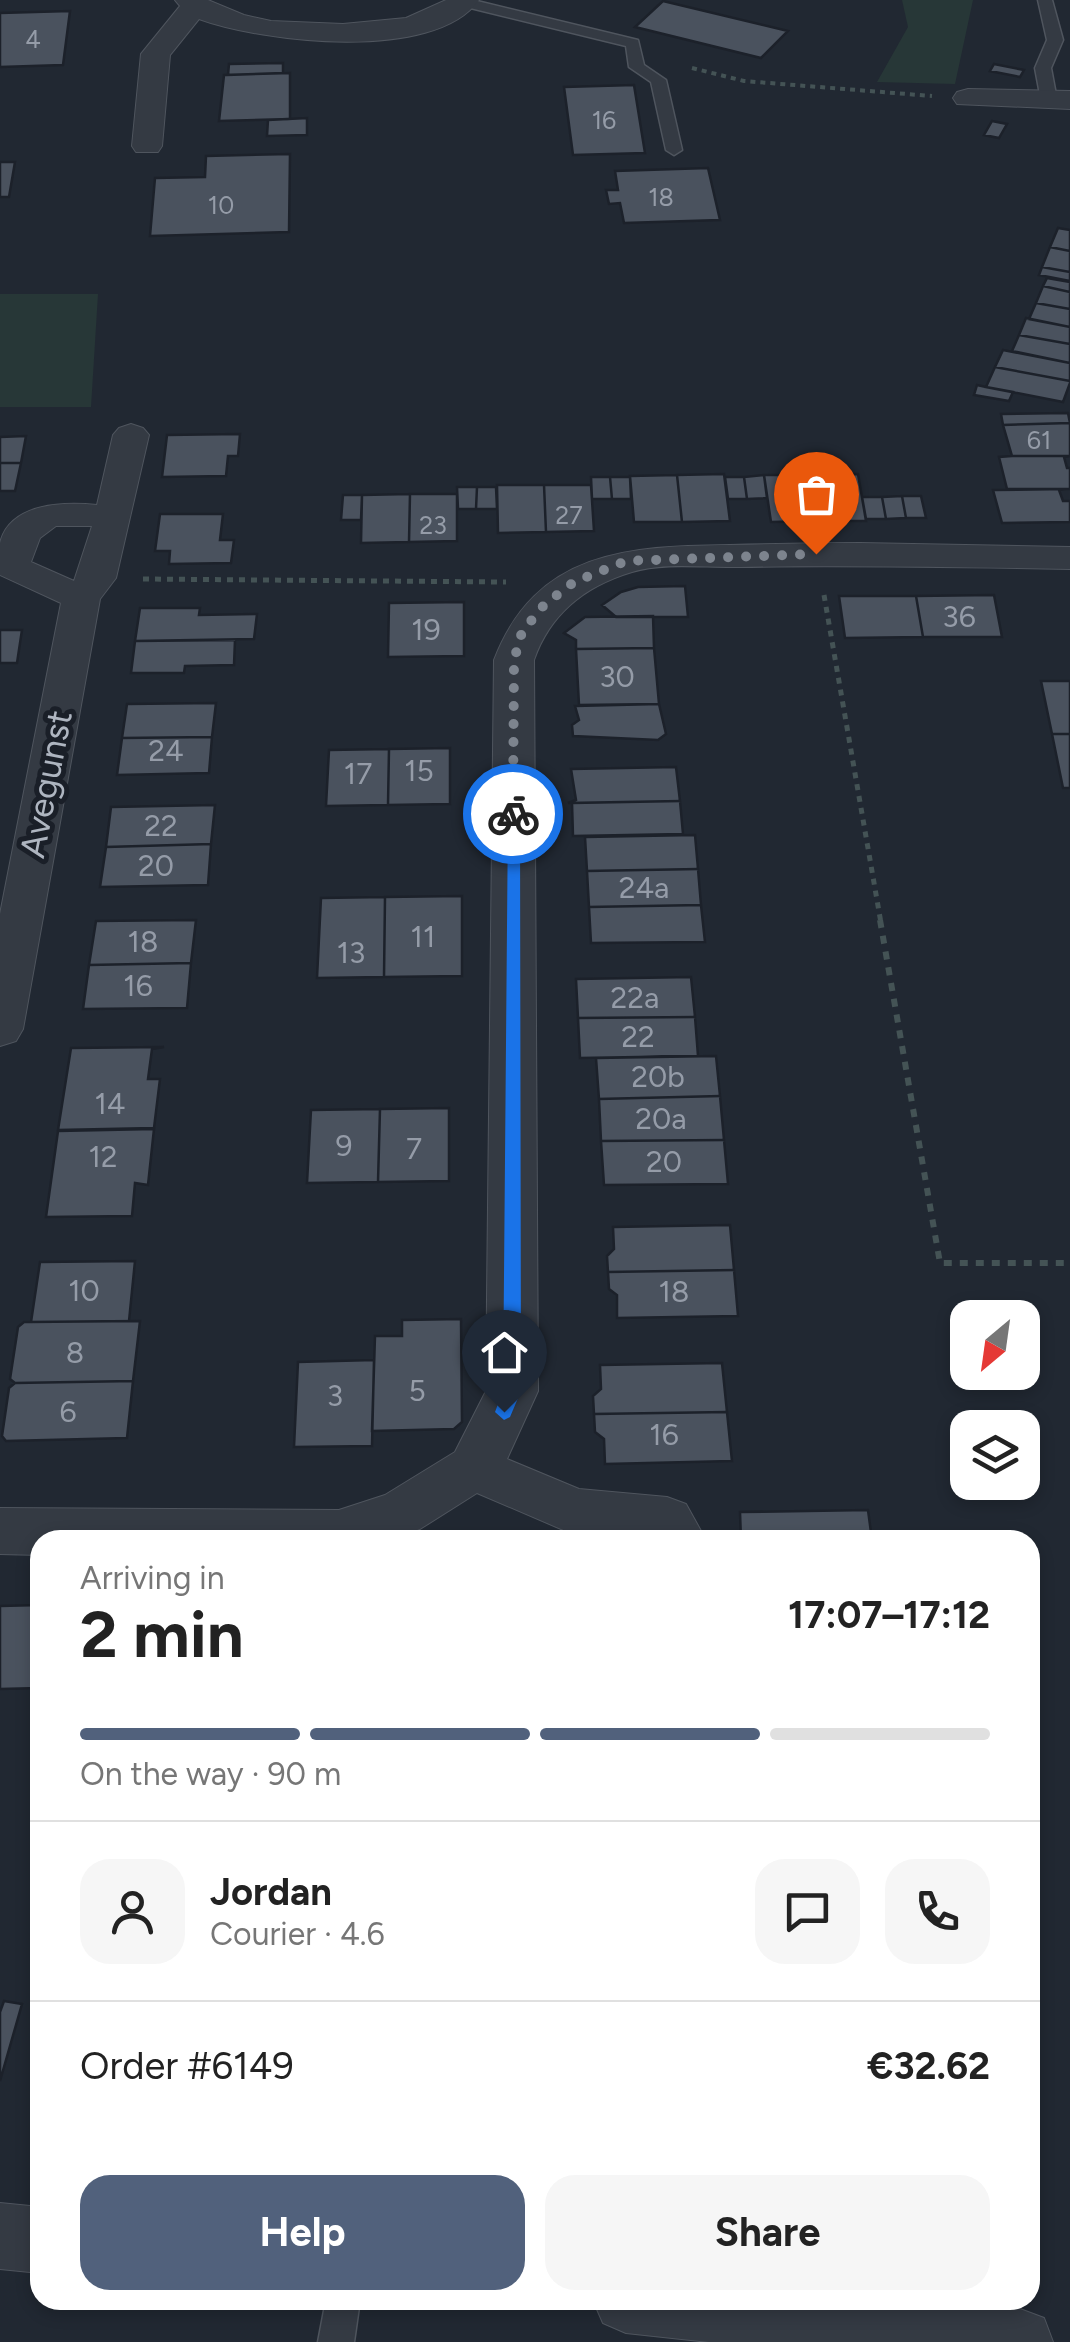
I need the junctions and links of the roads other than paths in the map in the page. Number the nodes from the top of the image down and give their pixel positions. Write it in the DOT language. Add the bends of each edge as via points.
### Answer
graph roads {
  1 [pos="1045,0"];
  2 [pos="464,1"];
  3 [pos="192,3"];
  4 [pos="968,98"];
  5 [pos="1059,100"];
  6 [pos="147,146"];
  7 [pos="674,150"];
  8 [pos="131,435"];
  9 [pos="113,517"];
  10 [pos="1070,558"];
  11 [pos="89,588"];
  12 [pos="0,1029"];
  13 [pos="474,1468"];
  14 [pos="348,1530"];
  15 [pos="673,1530"];
  16 [pos="0,1531"];
  17 [pos="30,1531"];
  18 [pos="0,2236"];
  19 [pos="30,2239"];
  20 [pos="341,2310"];
  21 [pos="720,2310"];
  22 [pos="336,2342"];
  23 [pos="1020,2342"];
  1 -- 5 [label="lane" via="1055,40 1043,68"];
  2 -- 3 [label="street" via="432,20 338,33 243,24"];
  2 -- 7 [label="lane" via="633,43 637,68 658,80"];
  3 -- 6 [label="street" via="156,54"];
  4 -- 5 [label="street"];
  8 -- 9 [label="street, Avegunst"];
  9 -- 11 [label="street, Avegunst"];
  9 -- 11 [label="street" via="66,513 34,521 16,540 11,566 38,582"];
  10 -- 13 [label="street" via="816,554 626,561 574,582 522,632 514,660 512,1391"];
  11 -- 12 [label="street, Avegunst"];
  13 -- 14 [label="street" via="401,1513"];
  13 -- 15 [label="street" via="575,1512 667,1520"];
  16 -- 17 [label="street"];
  18 -- 19 [label="street"];
  20 -- 22 [label="lane"];
  21 -- 23 [label="street"];
}
